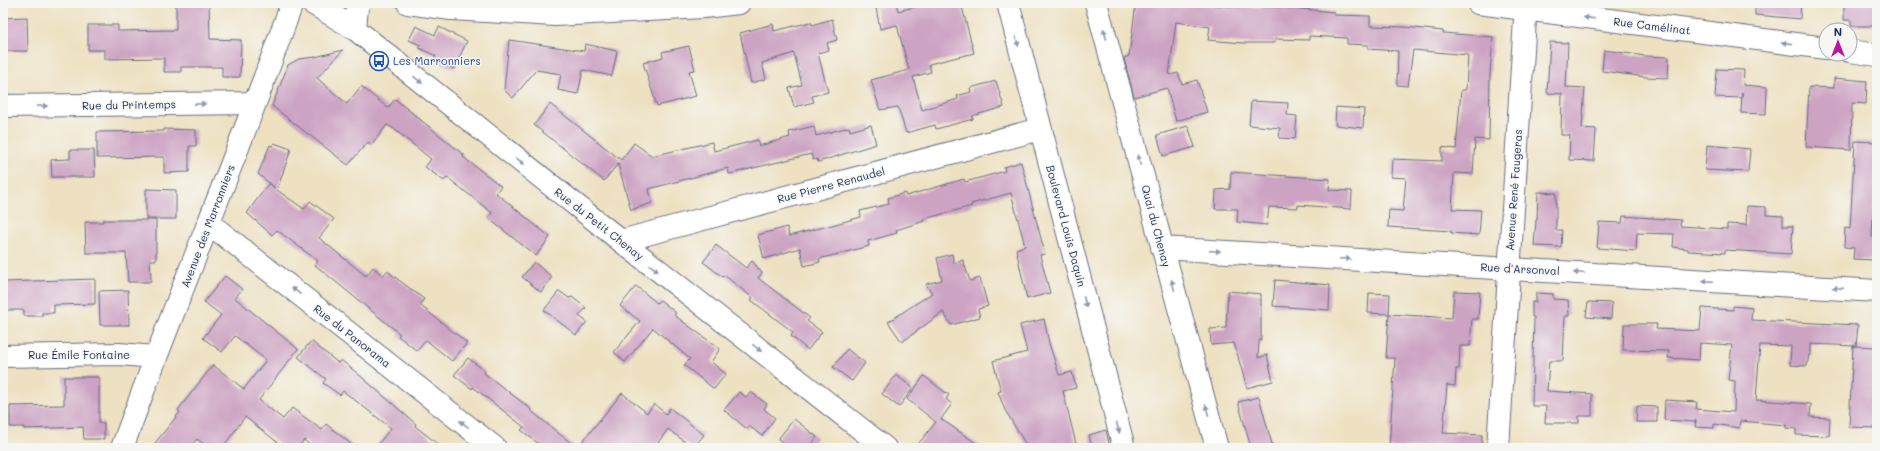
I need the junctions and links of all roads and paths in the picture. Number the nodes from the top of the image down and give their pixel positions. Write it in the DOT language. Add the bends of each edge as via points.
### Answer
graph roads {
  1 [pos="292,3"];
  2 [pos="312,3"];
  3 [pos="360,3"];
  4 [pos="408,3"];
  5 [pos="739,3"];
  6 [pos="1008,3"];
  7 [pos="1096,3"];
  8 [pos="1478,3"];
  9 [pos="1526,6"];
  10 [pos="556,9"];
  11 [pos="355,29"];
  12 [pos="1818,47"];
  13 [pos="1858,52"];
  14 [pos="1877,55"];
  15 [pos="255,103"];
  16 [pos="3,106"];
  17 [pos="1040,129"];
  18 [pos="210,224"];
  19 [pos="621,241"];
  20 [pos="1162,248"];
  21 [pos="1509,269"];
  22 [pos="1877,291"];
  23 [pos="3,356"];
  24 [pos="155,357"];
  25 [pos="122,448"];
  26 [pos="495,448"];
  27 [pos="885,448"];
  28 [pos="1124,448"];
  29 [pos="1218,448"];
  30 [pos="1498,448"];
  1 -- 15 [label="street, Avenue des Marronniers"];
  2 -- 11 [label="street, Rue du Petit Chenay"];
  3 -- 11 [label="street" via="357,7"];
  4 -- 10 [label="street" via="451,9"];
  5 -- 10 [label="street" via="704,7"];
  6 -- 17 [label="street, Boulevard Louis Daquin, one-way"];
  20 -- 7 [label="street, Quai du Chenay, one-way"];
  8 -- 9 [label="street, Rue Camélinat"];
  12 -- 9 [label="street, Rue Camélinat, one-way"];
  9 -- 21 [label="street, Avenue René Faugeras"];
  11 -- 19 [label="street, Rue du Petit Chenay, one-way"];
  13 -- 14 [label="street"];
  16 -- 15 [label="street, Rue du Printemps, one-way"];
  15 -- 18 [label="street, Avenue des Marronniers"];
  17 -- 19 [label="street, Rue Pierre Renaudel"];
  17 -- 28 [label="street, Boulevard Louis Daquin, one-way"];
  18 -- 24 [label="street, Avenue des Marronniers"];
  26 -- 18 [label="street, Rue du Panorama, one-way"];
  19 -- 27 [label="street, Rue du Petit Chenay, one-way"];
  20 -- 21 [label="street, Rue d'Arsonval, one-way"];
  29 -- 20 [label="street, Quai du Chenay, one-way"];
  22 -- 21 [label="street, Rue d'Arsonval, one-way"];
  21 -- 30 [label="street, Avenue René Faugeras"];
  23 -- 24 [label="street, Rue Émile Fontaine" via="119,354"];
  24 -- 25 [label="street, Avenue des Marronniers"];
}
